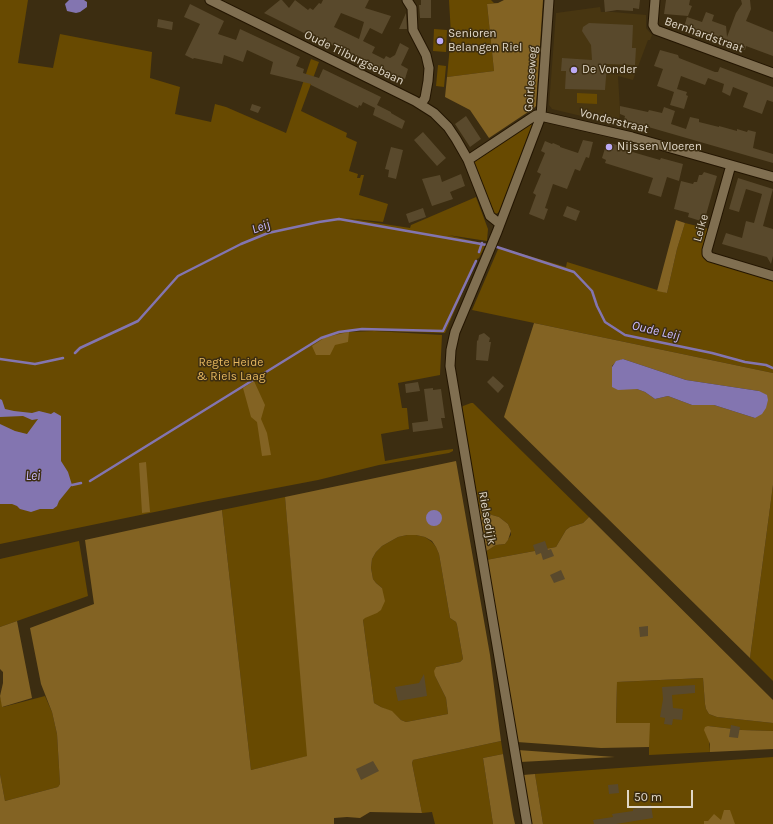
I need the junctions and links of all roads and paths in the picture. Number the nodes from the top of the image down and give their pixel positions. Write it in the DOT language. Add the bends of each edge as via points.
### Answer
graph roads {
  1 [pos="211,0"];
  2 [pos="407,0"];
  3 [pos="549,0"];
  4 [pos="655,0"];
  5 [pos="773,73"];
  6 [pos="421,104"];
  7 [pos="541,116"];
  8 [pos="468,160"];
  9 [pos="731,165"];
  10 [pos="773,177"];
  11 [pos="500,224"];
  12 [pos="773,276"];
  13 [pos="528,824"];
  1 -- 6 [label="street, Oude Tilburgsebaan"];
  2 -- 6 [label="street" via="412,8 413,30 426,55 429,68 425,98"];
  3 -- 7 [label="street, Goirleseweg"];
  4 -- 5 [label="street, Bernhardstraat" via="653,22 656,30"];
  6 -- 8 [label="street, Oude Tilburgsebaan" via="448,127"];
  7 -- 8 [label="street" via="536,115"];
  7 -- 9 [label="street, Vonderstraat" via="632,137"];
  7 -- 11 [label="street, Goirleseweg"];
  8 -- 11 [label="street, Oude Tilburgsebaan" via="490,216"];
  9 -- 10 [label="street, Vonderstraat"];
  9 -- 12 [label="street, Leike" via="706,250 710,257"];
  11 -- 13 [label="street, Rielsedijk" via="455,332 450,366"];
}
